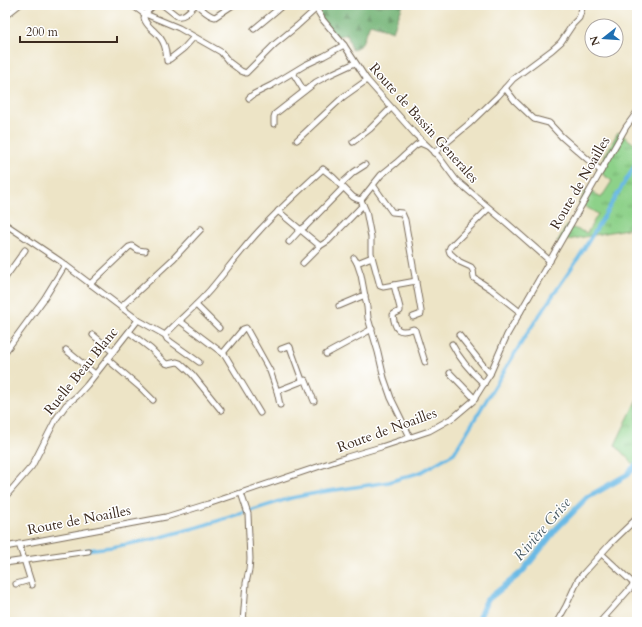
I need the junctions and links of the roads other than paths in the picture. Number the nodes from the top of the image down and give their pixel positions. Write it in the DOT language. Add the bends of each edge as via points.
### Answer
graph roads {
  1 [pos="19,5"];
  2 [pos="132,5"];
  3 [pos="154,5"];
  4 [pos="163,5"];
  5 [pos="196,5"];
  6 [pos="233,5"];
  7 [pos="283,5"];
  8 [pos="583,5"];
  9 [pos="315,6"];
  10 [pos="145,14"];
  11 [pos="5,16"];
  12 [pos="254,29"];
  13 [pos="194,37"];
  14 [pos="344,45"];
  15 [pos="166,48"];
  16 [pos="171,59"];
  17 [pos="355,63"];
  18 [pos="293,72"];
  19 [pos="368,80"];
  20 [pos="505,88"];
  21 [pos="304,91"];
  22 [pos="249,98"];
  23 [pos="391,108"];
  24 [pos="637,112"];
  25 [pos="274,124"];
  26 [pos="297,140"];
  27 [pos="353,142"];
  28 [pos="426,146"];
  29 [pos="434,153"];
  30 [pos="365,165"];
  31 [pos="601,171"];
  32 [pos="373,185"];
  33 [pos="341,186"];
  34 [pos="362,202"];
  35 [pos="488,208"];
  36 [pos="278,211"];
  37 [pos="5,224"];
  38 [pos="201,229"];
  39 [pos="300,230"];
  40 [pos="289,242"];
  41 [pos="320,246"];
  42 [pos="25,250"];
  43 [pos="145,251"];
  44 [pos="372,257"];
  45 [pos="550,261"];
  46 [pos="303,263"];
  47 [pos="65,265"];
  48 [pos="5,278"];
  49 [pos="416,281"];
  50 [pos="90,284"];
  51 [pos="394,285"];
  52 [pos="365,296"];
  53 [pos="196,305"];
  54 [pos="339,306"];
  55 [pos="121,307"];
  56 [pos="520,312"];
  57 [pos="413,317"];
  58 [pos="138,320"];
  59 [pos="180,321"];
  60 [pos="219,328"];
  61 [pos="372,329"];
  62 [pos="128,332"];
  63 [pos="93,335"];
  64 [pos="165,335"];
  65 [pos="459,335"];
  66 [pos="452,344"];
  67 [pos="281,349"];
  68 [pos="66,350"];
  69 [pos="5,352"];
  70 [pos="113,352"];
  71 [pos="223,353"];
  72 [pos="326,354"];
  73 [pos="107,359"];
  74 [pos="199,362"];
  75 [pos="425,362"];
  76 [pos="450,373"];
  77 [pos="95,374"];
  78 [pos="490,374"];
  79 [pos="302,380"];
  80 [pos="484,384"];
  81 [pos="278,390"];
  82 [pos="475,399"];
  83 [pos="153,400"];
  84 [pos="314,401"];
  85 [pos="280,405"];
  86 [pos="221,410"];
  87 [pos="260,413"];
  88 [pos="410,437"];
  89 [pos="241,493"];
  90 [pos="5,497"];
  91 [pos="637,518"];
  92 [pos="19,544"];
  93 [pos="5,547"];
  94 [pos="88,551"];
  95 [pos="604,556"];
  96 [pos="24,561"];
  97 [pos="5,563"];
  98 [pos="16,584"];
  99 [pos="604,618"];
  100 [pos="243,622"];
  101 [pos="557,622"];
  102 [pos="600,622"];
  103 [pos="610,622"];
  1 -- 11 [label="street"];
  2 -- 10 [label="street"];
  3 -- 10 [label="street"];
  4 -- 5 [label="street" via="179,17"];
  5 -- 6 [label="street" via="215,17"];
  7 -- 12 [label="street"];
  8 -- 20 [label="street" via="578,18 561,42"];
  9 -- 13 [label="street" via="246,73 228,62 221,52"];
  9 -- 14 [label="street, Route de Bassin Generales"];
  10 -- 13 [label="street"];
  10 -- 15 [label="street" via="148,27 156,33"];
  13 -- 16 [label="street"];
  14 -- 17 [label="street, Route de Bassin Generales"];
  14 -- 18 [label="street"];
  15 -- 16 [label="street"];
  15 -- 16 [label="street"];
  17 -- 19 [label="street, Route de Bassin Generales"];
  17 -- 21 [label="street" via="316,82"];
  18 -- 21 [label="street"];
  18 -- 22 [label="street"];
  19 -- 23 [label="street, Route de Bassin Generales"];
  19 -- 26 [label="street" via="343,97"];
  20 -- 29 [label="street" via="470,123"];
  20 -- 31 [label="street" via="534,119 549,124"];
  21 -- 25 [label="street" via="275,114"];
  23 -- 27 [label="street"];
  23 -- 28 [label="street, Route de Bassin Generales"];
  24 -- 31 [label="street, Route de Noailles"];
  28 -- 29 [label="street, Route de Bassin Generales"];
  28 -- 32 [label="street" via="420,143 416,145"];
  29 -- 35 [label="street, Route de Bassin Generales" via="456,180"];
  30 -- 33 [label="street"];
  31 -- 45 [label="street, Route de Noailles"];
  32 -- 34 [label="street"];
  32 -- 49 [label="street" via="392,212 403,214"];
  33 -- 34 [label="street" via="353,198"];
  33 -- 36 [label="street" via="323,169"];
  33 -- 39 [label="street"];
  34 -- 41 [label="street" via="328,241"];
  34 -- 44 [label="street" via="366,211"];
  35 -- 45 [label="street, Route de Bassin Generales"];
  35 -- 56 [label="street" via="449,250 460,262 471,267 476,280"];
  36 -- 39 [label="street"];
  36 -- 53 [label="street"];
  37 -- 47 [label="street"];
  38 -- 55 [label="street"];
  39 -- 40 [label="street"];
  39 -- 41 [label="street"];
  41 -- 46 [label="street"];
  42 -- 48 [label="street"];
  43 -- 50 [label="street" via="129,247"];
  44 -- 51 [label="street" via="380,286"];
  44 -- 52 [label="street" via="355,260"];
  45 -- 56 [label="street, Route de Noailles"];
  47 -- 50 [label="street"];
  47 -- 69 [label="street" via="44,299"];
  49 -- 51 [label="street"];
  49 -- 57 [label="street" via="421,313"];
  50 -- 55 [label="street"];
  51 -- 75 [label="street" via="400,308 393,316 396,328 415,330"];
  52 -- 54 [label="street"];
  52 -- 61 [label="street"];
  53 -- 59 [label="street"];
  53 -- 60 [label="street"];
  55 -- 58 [label="street"];
  56 -- 78 [label="street, Route de Noailles"];
  58 -- 62 [label="street, Ruelle Beau Blanc"];
  58 -- 64 [label="street"];
  59 -- 64 [label="street"];
  59 -- 71 [label="street"];
  61 -- 72 [label="street"];
  61 -- 88 [label="street" via="391,398"];
  62 -- 70 [label="street, Ruelle Beau Blanc"];
  62 -- 86 [label="street" via="167,364 180,363"];
  63 -- 70 [label="street"];
  64 -- 74 [label="street"];
  65 -- 78 [label="street"];
  66 -- 80 [label="street" via="466,367"];
  67 -- 79 [label="street" via="290,347"];
  68 -- 77 [label="street"];
  70 -- 73 [label="street, Ruelle Beau Blanc"];
  71 -- 81 [label="street" via="246,328"];
  71 -- 87 [label="street"];
  73 -- 77 [label="street, Ruelle Beau Blanc"];
  73 -- 83 [label="street"];
  76 -- 82 [label="street"];
  77 -- 90 [label="street, Ruelle Beau Blanc" via="66,405 32,466"];
  78 -- 80 [label="street, Route de Noailles"];
  79 -- 81 [label="street"];
  79 -- 84 [label="street" via="306,381"];
  80 -- 82 [label="street, Route de Noailles"];
  81 -- 85 [label="street"];
  82 -- 88 [label="street, Route de Noailles" via="454,418 429,431"];
  88 -- 89 [label="street, Route de Noailles"];
  89 -- 92 [label="street, Route de Noailles" via="166,517"];
  89 -- 100 [label="street" via="248,514 250,558"];
  91 -- 101 [label="street" via="610,543 578,580"];
  92 -- 93 [label="street, Route de Noailles"];
  92 -- 96 [label="street"];
  94 -- 96 [label="street"];
  95 -- 99 [label="street" via="634,584"];
  96 -- 97 [label="street"];
  96 -- 98 [label="street" via="31,582"];
  99 -- 102 [label="street"];
  99 -- 103 [label="street"];
}
